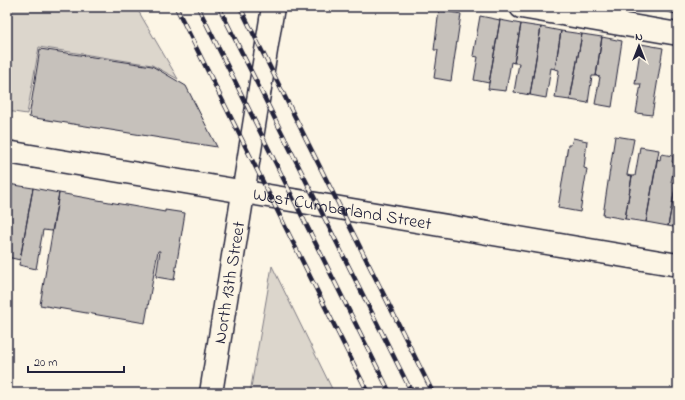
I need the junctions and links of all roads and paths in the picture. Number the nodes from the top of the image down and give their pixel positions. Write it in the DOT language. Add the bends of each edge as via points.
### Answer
graph roads {
  1 [pos="273,7"];
  2 [pos="521,7"];
  3 [pos="678,34"];
  4 [pos="7,152"];
  5 [pos="245,192"];
  6 [pos="678,265"];
  7 [pos="211,393"];
  1 -- 5 [label="street, North 13th Street"];
  2 -- 3 [label="street"];
  4 -- 5 [label="street, West Cumberland Street"];
  5 -- 6 [label="street, West Cumberland Street"];
  5 -- 7 [label="street, North 13th Street"];
}
